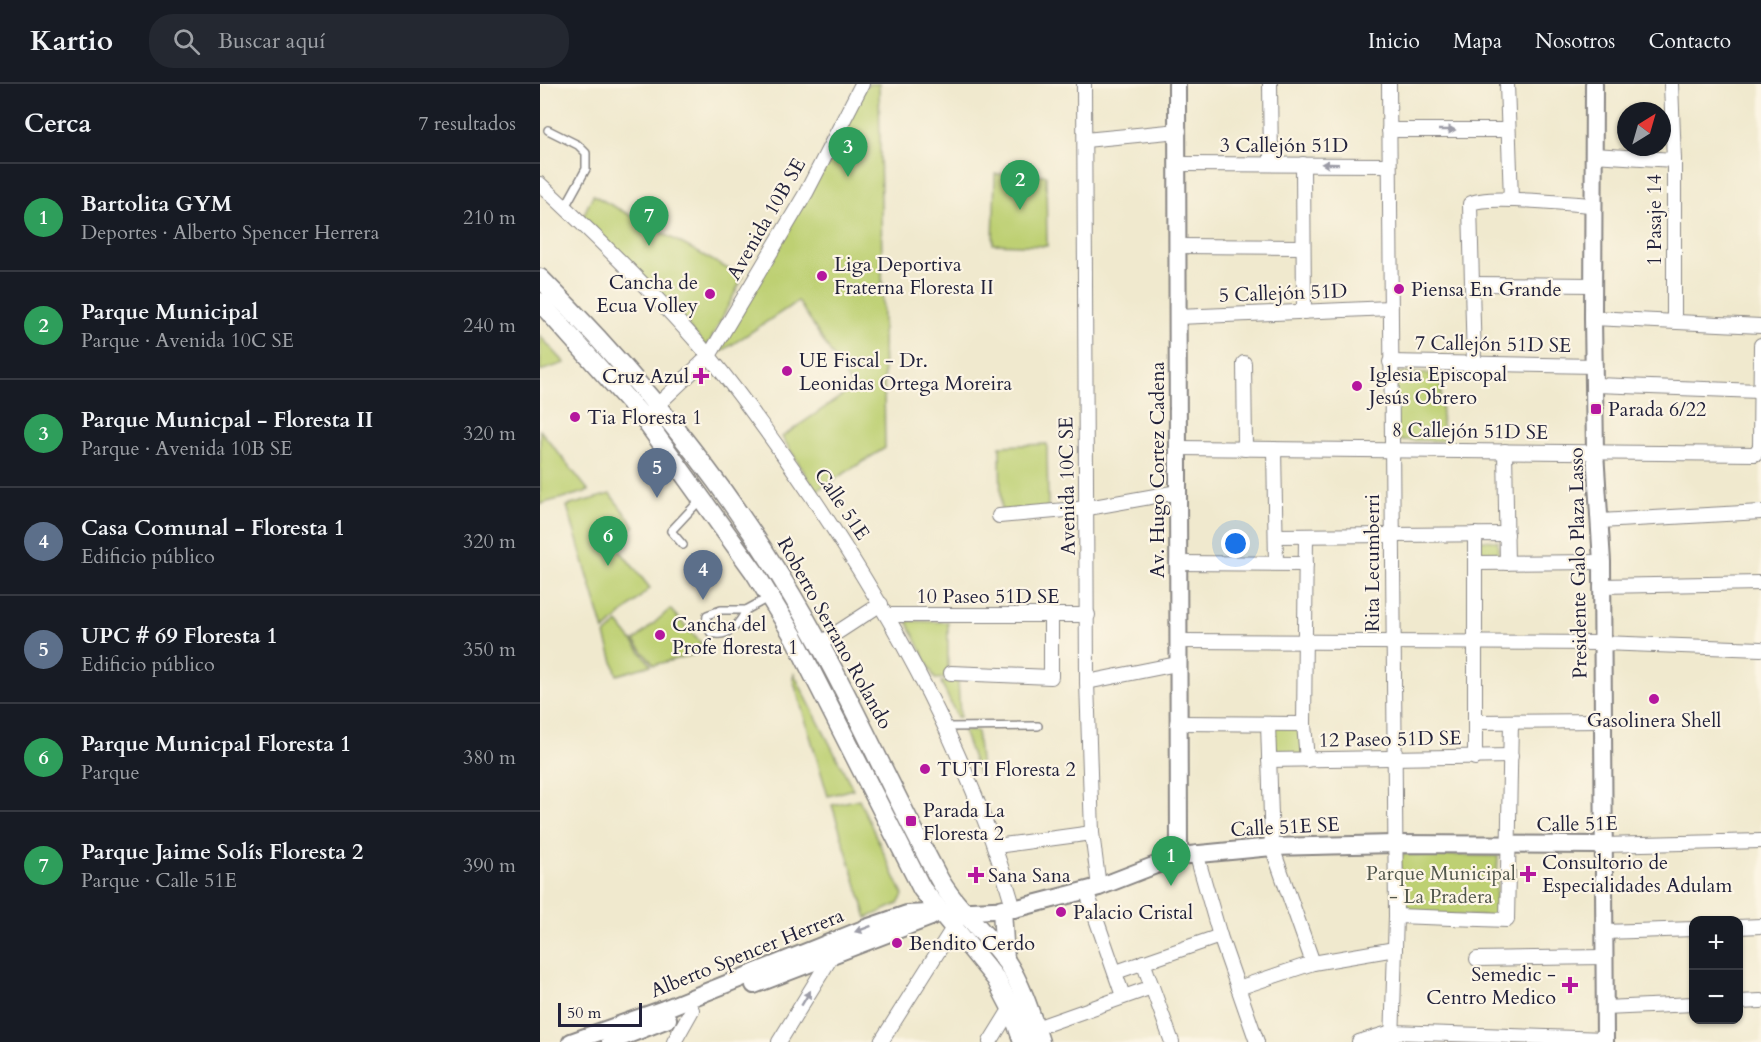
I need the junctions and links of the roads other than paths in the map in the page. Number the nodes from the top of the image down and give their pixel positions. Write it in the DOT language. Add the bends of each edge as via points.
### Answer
graph roads {
  1 [pos="862,84"];
  2 [pos="1084,84"];
  3 [pos="1177,84"];
  4 [pos="1270,84"];
  5 [pos="1389,84"];
  6 [pos="1507,84"];
  7 [pos="1594,84"];
  8 [pos="1671,84"];
  9 [pos="1508,129"];
  10 [pos="548,130"];
  11 [pos="1389,130"];
  12 [pos="1179,131"];
  13 [pos="1085,140"];
  14 [pos="1593,155"];
  15 [pos="1674,160"];
  16 [pos="1179,164"];
  17 [pos="1271,164"];
  18 [pos="1303,164"];
  19 [pos="1389,165"];
  20 [pos="540,184"];
  21 [pos="1511,200"];
  22 [pos="1592,205"];
  23 [pos="565,207"];
  24 [pos="1179,246"];
  25 [pos="1304,247"];
  26 [pos="540,278"];
  27 [pos="1473,284"];
  28 [pos="540,285"];
  29 [pos="1593,285"];
  30 [pos="540,294"];
  31 [pos="540,302"];
  32 [pos="1390,308"];
  33 [pos="1305,312"];
  34 [pos="1178,317"];
  35 [pos="1593,318"];
  36 [pos="1674,321"];
  37 [pos="1761,326"];
  38 [pos="1761,345"];
  39 [pos="1761,354"];
  40 [pos="709,356"];
  41 [pos="1390,362"];
  42 [pos="1245,363"];
  43 [pos="1474,364"];
  44 [pos="1595,366"];
  45 [pos="1596,385"];
  46 [pos="1759,390"];
  47 [pos="650,411"];
  48 [pos="1178,448"];
  49 [pos="1245,449"];
  50 [pos="1274,449"];
  51 [pos="1391,450"];
  52 [pos="1505,451"];
  53 [pos="1595,452"];
  54 [pos="1178,492"];
  55 [pos="702,498"];
  56 [pos="1085,508"];
  57 [pos="1761,513"];
  58 [pos="999,516"];
  59 [pos="1600,521"];
  60 [pos="1475,534"];
  61 [pos="1506,534"];
  62 [pos="1391,535"];
  63 [pos="1276,536"];
  64 [pos="1306,536"];
  65 [pos="683,545"];
  66 [pos="1602,561"];
  67 [pos="1177,563"];
  68 [pos="1276,563"];
  69 [pos="1476,563"];
  70 [pos="1508,563"];
  71 [pos="1306,564"];
  72 [pos="1761,583"];
  73 [pos="1601,585"];
  74 [pos="770,596"];
  75 [pos="746,610"];
  76 [pos="885,610"];
  77 [pos="1051,615"];
  78 [pos="1088,615"];
  79 [pos="1178,641"];
  80 [pos="1305,642"];
  81 [pos="1392,642"];
  82 [pos="1475,643"];
  83 [pos="1602,643"];
  84 [pos="818,645"];
  85 [pos="1761,649"];
  86 [pos="1177,664"];
  87 [pos="951,673"];
  88 [pos="1087,682"];
  89 [pos="1602,721"];
  90 [pos="1476,722"];
  91 [pos="1511,722"];
  92 [pos="1177,723"];
  93 [pos="1268,724"];
  94 [pos="1304,724"];
  95 [pos="1038,726"];
  96 [pos="946,727"];
  97 [pos="1510,756"];
  98 [pos="1475,758"];
  99 [pos="1393,759"];
  100 [pos="1269,760"];
  101 [pos="1306,760"];
  102 [pos="1092,833"];
  103 [pos="1761,842"];
  104 [pos="1393,844"];
  105 [pos="1603,845"];
  106 [pos="996,846"];
  107 [pos="1509,846"];
  108 [pos="1272,847"];
  109 [pos="1196,853"];
  110 [pos="1179,856"];
  111 [pos="1093,888"];
  112 [pos="1008,909"];
  113 [pos="954,916"];
  114 [pos="1396,916"];
  115 [pos="1761,926"];
  116 [pos="1743,927"];
  117 [pos="1689,929"];
  118 [pos="1604,932"];
  119 [pos="1220,936"];
  120 [pos="1395,949"];
  121 [pos="833,954"];
  122 [pos="1604,957"];
  123 [pos="1477,959"];
  124 [pos="1005,960"];
  125 [pos="1143,962"];
  126 [pos="1313,963"];
  127 [pos="1116,972"];
  128 [pos="1152,987"];
  129 [pos="1238,988"];
  130 [pos="1123,996"];
  131 [pos="1761,1001"];
  132 [pos="1743,1002"];
  133 [pos="1689,1004"];
  134 [pos="1011,1008"];
  135 [pos="1605,1008"];
  136 [pos="692,1010"];
  137 [pos="1392,1037"];
  138 [pos="1032,1039"];
  139 [pos="1605,1040"];
  140 [pos="571,1042"];
  141 [pos="610,1042"];
  142 [pos="674,1042"];
  143 [pos="779,1042"];
  144 [pos="880,1042"];
  145 [pos="990,1042"];
  146 [pos="1172,1042"];
  147 [pos="1257,1042"];
  148 [pos="1359,1042"];
  1 -- 40 [label="street, Avenida 10B SE" via="806,193"];
  2 -- 13 [label="street, Avenida 10C SE"];
  3 -- 12 [label="street, Av. Hugo Cortez Cadena"];
  4 -- 17 [label="street"];
  5 -- 11 [label="street, Rita Lecumberri"];
  6 -- 9 [label="street"];
  7 -- 14 [label="street, Presidente Galo Plaza Lasso"];
  8 -- 15 [label="street, 1 Pasaje 14"];
  11 -- 9 [label="street, one-way"];
  9 -- 21 [label="street"];
  10 -- 23 [label="lane" via="586,153 586,169"];
  11 -- 19 [label="street, Rita Lecumberri"];
  12 -- 13 [label="street"];
  12 -- 16 [label="street, Av. Hugo Cortez Cadena"];
  13 -- 56 [label="street, Avenida 10C SE"];
  14 -- 15 [label="street"];
  14 -- 22 [label="street, Presidente Galo Plaza Lasso"];
  15 -- 36 [label="street, 1 Pasaje 14"];
  16 -- 17 [label="street, 3 Callejón 51D"];
  16 -- 24 [label="street, Av. Hugo Cortez Cadena"];
  17 -- 18 [label="street, 3 Callejón 51D"];
  19 -- 18 [label="street, 3 Callejón 51D, one-way"];
  18 -- 25 [label="street"];
  19 -- 32 [label="street, Rita Lecumberri"];
  20 -- 23 [label="street, Calle 51E"];
  21 -- 22 [label="street"];
  21 -- 27 [label="street" via="1477,200 1469,207"];
  22 -- 29 [label="street, Presidente Galo Plaza Lasso"];
  23 -- 40 [label="street, Calle 51E"];
  24 -- 25 [label="street"];
  24 -- 34 [label="street, Av. Hugo Cortez Cadena"];
  25 -- 33 [label="street"];
  26 -- 47 [label="main road, Roberto Serrano Rolando"];
  27 -- 29 [label="street"];
  27 -- 43 [label="street"];
  28 -- 47 [label="lane, Roberto Serrano Rolando"];
  29 -- 35 [label="street, Presidente Galo Plaza Lasso"];
  30 -- 47 [label="lane, Roberto Serrano Rolando"];
  31 -- 47 [label="main road, Roberto Serrano Rolando"];
  32 -- 33 [label="street, 5 Callejón 51D"];
  32 -- 41 [label="street, Rita Lecumberri"];
  33 -- 34 [label="street, 5 Callejón 51D"];
  34 -- 48 [label="street, Av. Hugo Cortez Cadena"];
  35 -- 36 [label="street"];
  35 -- 44 [label="street, Presidente Galo Plaza Lasso"];
  36 -- 37 [label="street"];
  38 -- 39 [label="street"];
  39 -- 46 [label="street"];
  40 -- 47 [label="street, Avenida 10B SE"];
  40 -- 76 [label="street, Calle 51E" via="780,449"];
  41 -- 43 [label="street, 7 Callejón 51D SE"];
  41 -- 51 [label="street, Rita Lecumberri"];
  42 -- 49 [label="street"];
  43 -- 44 [label="street, 7 Callejón 51D SE"];
  44 -- 45 [label="street, Presidente Galo Plaza Lasso"];
  45 -- 46 [label="street"];
  45 -- 53 [label="street, Presidente Galo Plaza Lasso"];
  46 -- 53 [label="street, 8 Callejón 51D SE" via="1759,450 1755,454"];
  47 -- 55 [label="main road, Roberto Serrano Rolando"];
  47 -- 84 [label="main road, Roberto Serrano Rolando" via="744,521 782,578"];
  47 -- 113 [label="lane, Roberto Serrano Rolando" via="771,584 925,881"];
  47 -- 113 [label="lane, Roberto Serrano Rolando" via="740,525 777,580"];
  48 -- 49 [label="street, 8 Callejón 51D SE"];
  48 -- 54 [label="street, Av. Hugo Cortez Cadena"];
  49 -- 50 [label="street, 8 Callejón 51D SE"];
  50 -- 51 [label="street, 8 Callejón 51D SE"];
  50 -- 63 [label="street"];
  51 -- 52 [label="street, 8 Callejón 51D SE"];
  51 -- 62 [label="street, Rita Lecumberri"];
  52 -- 53 [label="street, 8 Callejón 51D SE"];
  52 -- 61 [label="street"];
  53 -- 59 [label="street, Presidente Galo Plaza Lasso"];
  54 -- 56 [label="street"];
  54 -- 67 [label="street, Av. Hugo Cortez Cadena"];
  55 -- 65 [label="lane" via="671,531"];
  55 -- 74 [label="main road, Roberto Serrano Rolando"];
  56 -- 58 [label="street"];
  56 -- 78 [label="street, Avenida 10C SE"];
  57 -- 59 [label="street"];
  59 -- 66 [label="street, Presidente Galo Plaza Lasso"];
  60 -- 61 [label="street"];
  60 -- 62 [label="street"];
  60 -- 69 [label="street"];
  61 -- 70 [label="street"];
  62 -- 64 [label="street"];
  62 -- 81 [label="street, Rita Lecumberri"];
  63 -- 64 [label="street"];
  63 -- 68 [label="street"];
  64 -- 71 [label="street"];
  66 -- 70 [label="street"];
  66 -- 73 [label="street, Presidente Galo Plaza Lasso"];
  67 -- 68 [label="street"];
  67 -- 79 [label="street, Av. Hugo Cortez Cadena"];
  68 -- 71 [label="street"];
  69 -- 70 [label="street"];
  69 -- 82 [label="street"];
  71 -- 80 [label="street"];
  72 -- 73 [label="street"];
  73 -- 83 [label="street, Presidente Galo Plaza Lasso"];
  74 -- 75 [label="lane"];
  74 -- 113 [label="main road, Roberto Serrano Rolando" via="922,889"];
  75 -- 75 [label="lane" via="714,611 707,615 706,625 711,633 727,633 740,623"];
  76 -- 77 [label="street, 10 Paseo 51D SE"];
  76 -- 84 [label="street"];
  76 -- 96 [label="street, Calle 51E"];
  77 -- 78 [label="street, 10 Paseo 51D SE"];
  77 -- 87 [label="street" via="1051,677"];
  78 -- 88 [label="street, Avenida 10C SE"];
  79 -- 80 [label="street"];
  79 -- 86 [label="street, Av. Hugo Cortez Cadena"];
  80 -- 81 [label="street"];
  80 -- 94 [label="street"];
  81 -- 82 [label="street"];
  81 -- 99 [label="street, Rita Lecumberri"];
  82 -- 83 [label="street"];
  82 -- 90 [label="street"];
  83 -- 85 [label="street"];
  83 -- 89 [label="street, Presidente Galo Plaza Lasso"];
  84 -- 113 [label="main road, Roberto Serrano Rolando" via="886,771"];
  86 -- 88 [label="street"];
  86 -- 92 [label="street, Av. Hugo Cortez Cadena"];
  88 -- 102 [label="street, Avenida 10C SE"];
  89 -- 91 [label="street"];
  89 -- 105 [label="street, Presidente Galo Plaza Lasso"];
  90 -- 91 [label="street"];
  90 -- 98 [label="street"];
  91 -- 97 [label="street"];
  92 -- 93 [label="street"];
  92 -- 110 [label="street, Av. Hugo Cortez Cadena"];
  93 -- 94 [label="street"];
  93 -- 100 [label="street"];
  94 -- 101 [label="street"];
  95 -- 96 [label="lane"];
  96 -- 106 [label="street, Calle 51E"];
  97 -- 98 [label="street, 12 Paseo 51D SE"];
  97 -- 107 [label="street"];
  98 -- 99 [label="street, 12 Paseo 51D SE"];
  99 -- 101 [label="street, 12 Paseo 51D SE"];
  99 -- 104 [label="street, Rita Lecumberri"];
  100 -- 101 [label="street, 12 Paseo 51D SE"];
  100 -- 108 [label="street"];
  102 -- 106 [label="street"];
  102 -- 111 [label="street, Avenida 10C SE"];
  103 -- 105 [label="street, Calle 51E"];
  104 -- 107 [label="street, Calle 51E"];
  104 -- 108 [label="street, Calle 51E SE"];
  104 -- 114 [label="street, Rita Lecumberri"];
  105 -- 107 [label="street, Calle 51E"];
  105 -- 118 [label="street, Presidente Galo Plaza Lasso"];
  106 -- 112 [label="street, Calle 51E"];
  107 -- 114 [label="street" via="1507,920"];
  108 -- 109 [label="street, Calle 51E SE"];
  108 -- 126 [label="street"];
  109 -- 110 [label="street, Calle 51E SE"];
  109 -- 119 [label="street"];
  110 -- 111 [label="street, Alberto Spencer Herrera"];
  111 -- 112 [label="street, Alberto Spencer Herrera"];
  111 -- 127 [label="street, Avenida 10C SE"];
  112 -- 113 [label="street, Alberto Spencer Herrera"];
  112 -- 124 [label="main road"];
  113 -- 121 [label="street, Alberto Spencer Herrera"];
  113 -- 124 [label="main road, Roberto Serrano Rolando"];
  113 -- 134 [label="main road, Roberto Serrano Rolando"];
  113 -- 138 [label="lane, Roberto Serrano Rolando" via="999,977"];
  113 -- 138 [label="lane, Roberto Serrano Rolando" via="1000,960 1012,979"];
  113 -- 140 [label="street, Alberto Spencer Herrera, one-way" via="907,914"];
  113 -- 144 [label="street"];
  114 -- 120 [label="street, Rita Lecumberri"];
  115 -- 116 [label="street"];
  117 -- 118 [label="street"];
  118 -- 122 [label="street, Presidente Galo Plaza Lasso"];
  119 -- 125 [label="street"];
  119 -- 129 [label="street"];
  120 -- 126 [label="street"];
  120 -- 137 [label="street, Rita Lecumberri"];
  121 -- 136 [label="street, Alberto Spencer Herrera"];
  143 -- 121 [label="street, one-way"];
  122 -- 123 [label="street"];
  122 -- 135 [label="street, Presidente Galo Plaza Lasso"];
  124 -- 138 [label="main road, Roberto Serrano Rolando" via="1016,978"];
  125 -- 127 [label="street"];
  125 -- 128 [label="street"];
  126 -- 129 [label="street"];
  127 -- 130 [label="street, Avenida 10C SE"];
  128 -- 130 [label="street"];
  128 -- 146 [label="street"];
  129 -- 147 [label="street"];
  130 -- 138 [label="street"];
  131 -- 132 [label="street"];
  133 -- 135 [label="street"];
  134 -- 138 [label="main road, Roberto Serrano Rolando"];
  134 -- 145 [label="street"];
  135 -- 139 [label="street, Presidente Galo Plaza Lasso"];
  136 -- 141 [label="street, Alberto Spencer Herrera"];
  136 -- 142 [label="street"];
  137 -- 139 [label="street"];
  137 -- 148 [label="street"];
}
